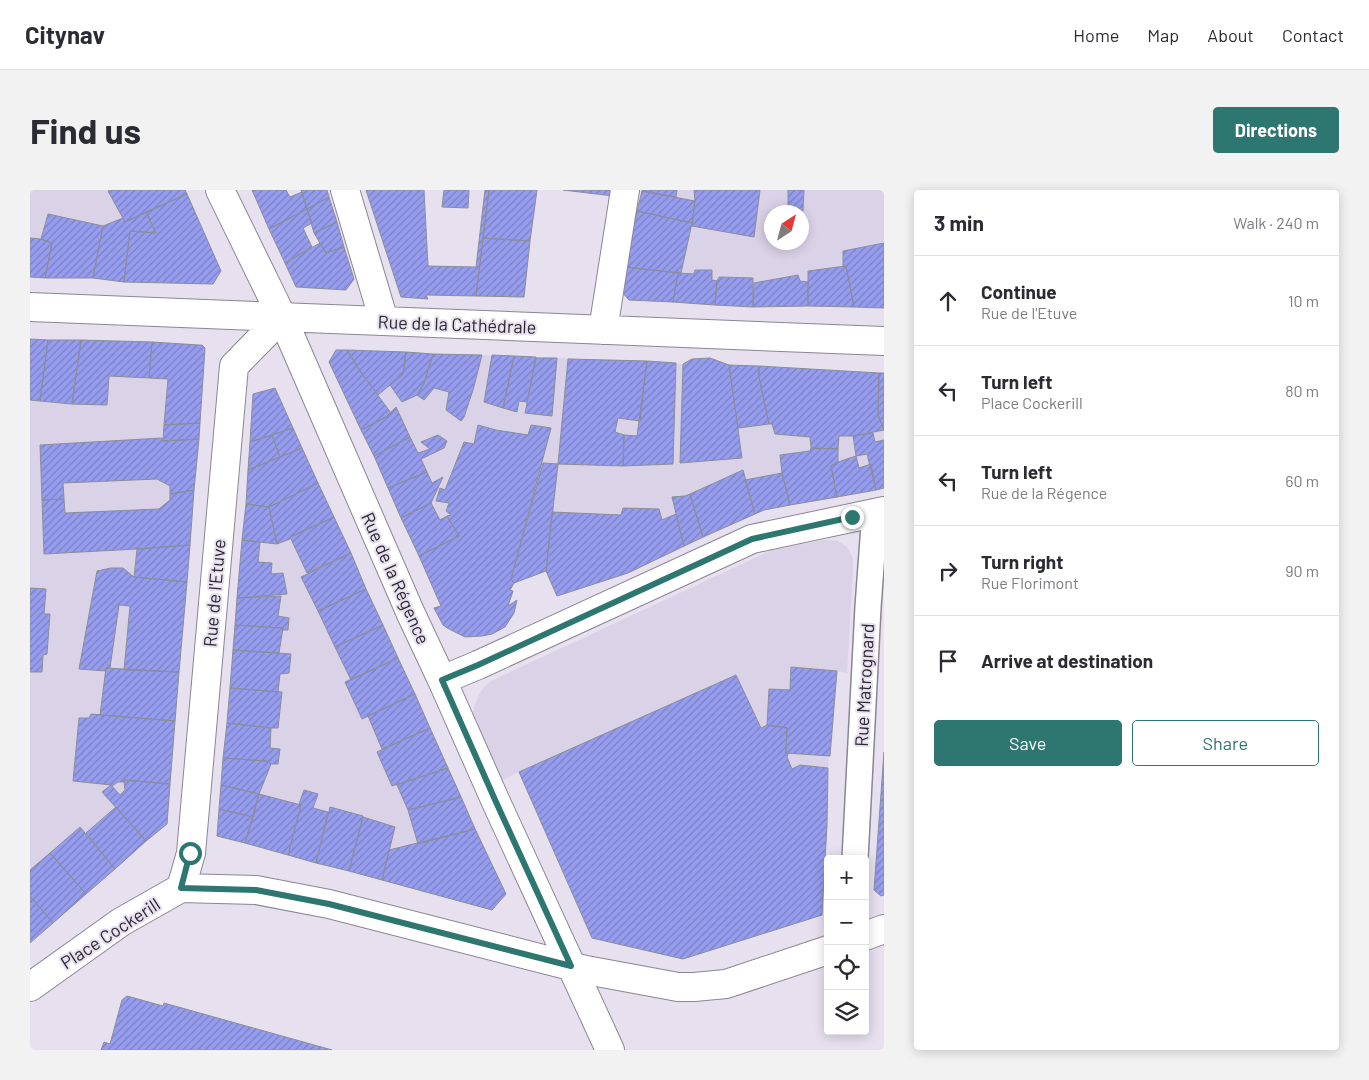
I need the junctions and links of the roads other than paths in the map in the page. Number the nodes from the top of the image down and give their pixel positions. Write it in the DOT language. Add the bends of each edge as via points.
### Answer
graph roads {
  1 [pos="220,190"];
  2 [pos="345,190"];
  3 [pos="625,190"];
  4 [pos="30,307"];
  5 [pos="282,317"];
  6 [pos="384,321"];
  7 [pos="603,330"];
  8 [pos="884,341"];
  9 [pos="880,511"];
  10 [pos="442,680"];
  11 [pos="855,855"];
  12 [pos="181,888"];
  13 [pos="884,929"];
  14 [pos="869,935"];
  15 [pos="824,951"];
  16 [pos="571,966"];
  17 [pos="30,987"];
  18 [pos="610,1050"];
  1 -- 5 [label="street, Rue de la Régence"];
  2 -- 6 [label="street"];
  3 -- 7 [label="street"];
  4 -- 5 [label="street, Rue de la Cathédrale"];
  5 -- 6 [label="street, Rue de la Cathédrale"];
  5 -- 10 [label="street, Rue de la Régence" via="410,614"];
  5 -- 12 [label="street, Rue de l'Etuve" via="234,366 190,853"];
  6 -- 7 [label="street, Rue de la Cathédrale"];
  7 -- 8 [label="street, Rue de la Cathédrale"];
  9 -- 10 [label="street" via="752,539"];
  9 -- 11 [label="street, Rue Matrognard" via="868,607"];
  10 -- 16 [label="street, Rue de la Régence"];
  12 -- 16 [label="street" via="256,890 329,904"];
  12 -- 17 [label="street, Place Cockerill" via="121,922"];
  13 -- 14 [label="street"];
  15 -- 16 [label="street" via="726,984 694,987 678,987"];
  16 -- 18 [label="street"];
}
